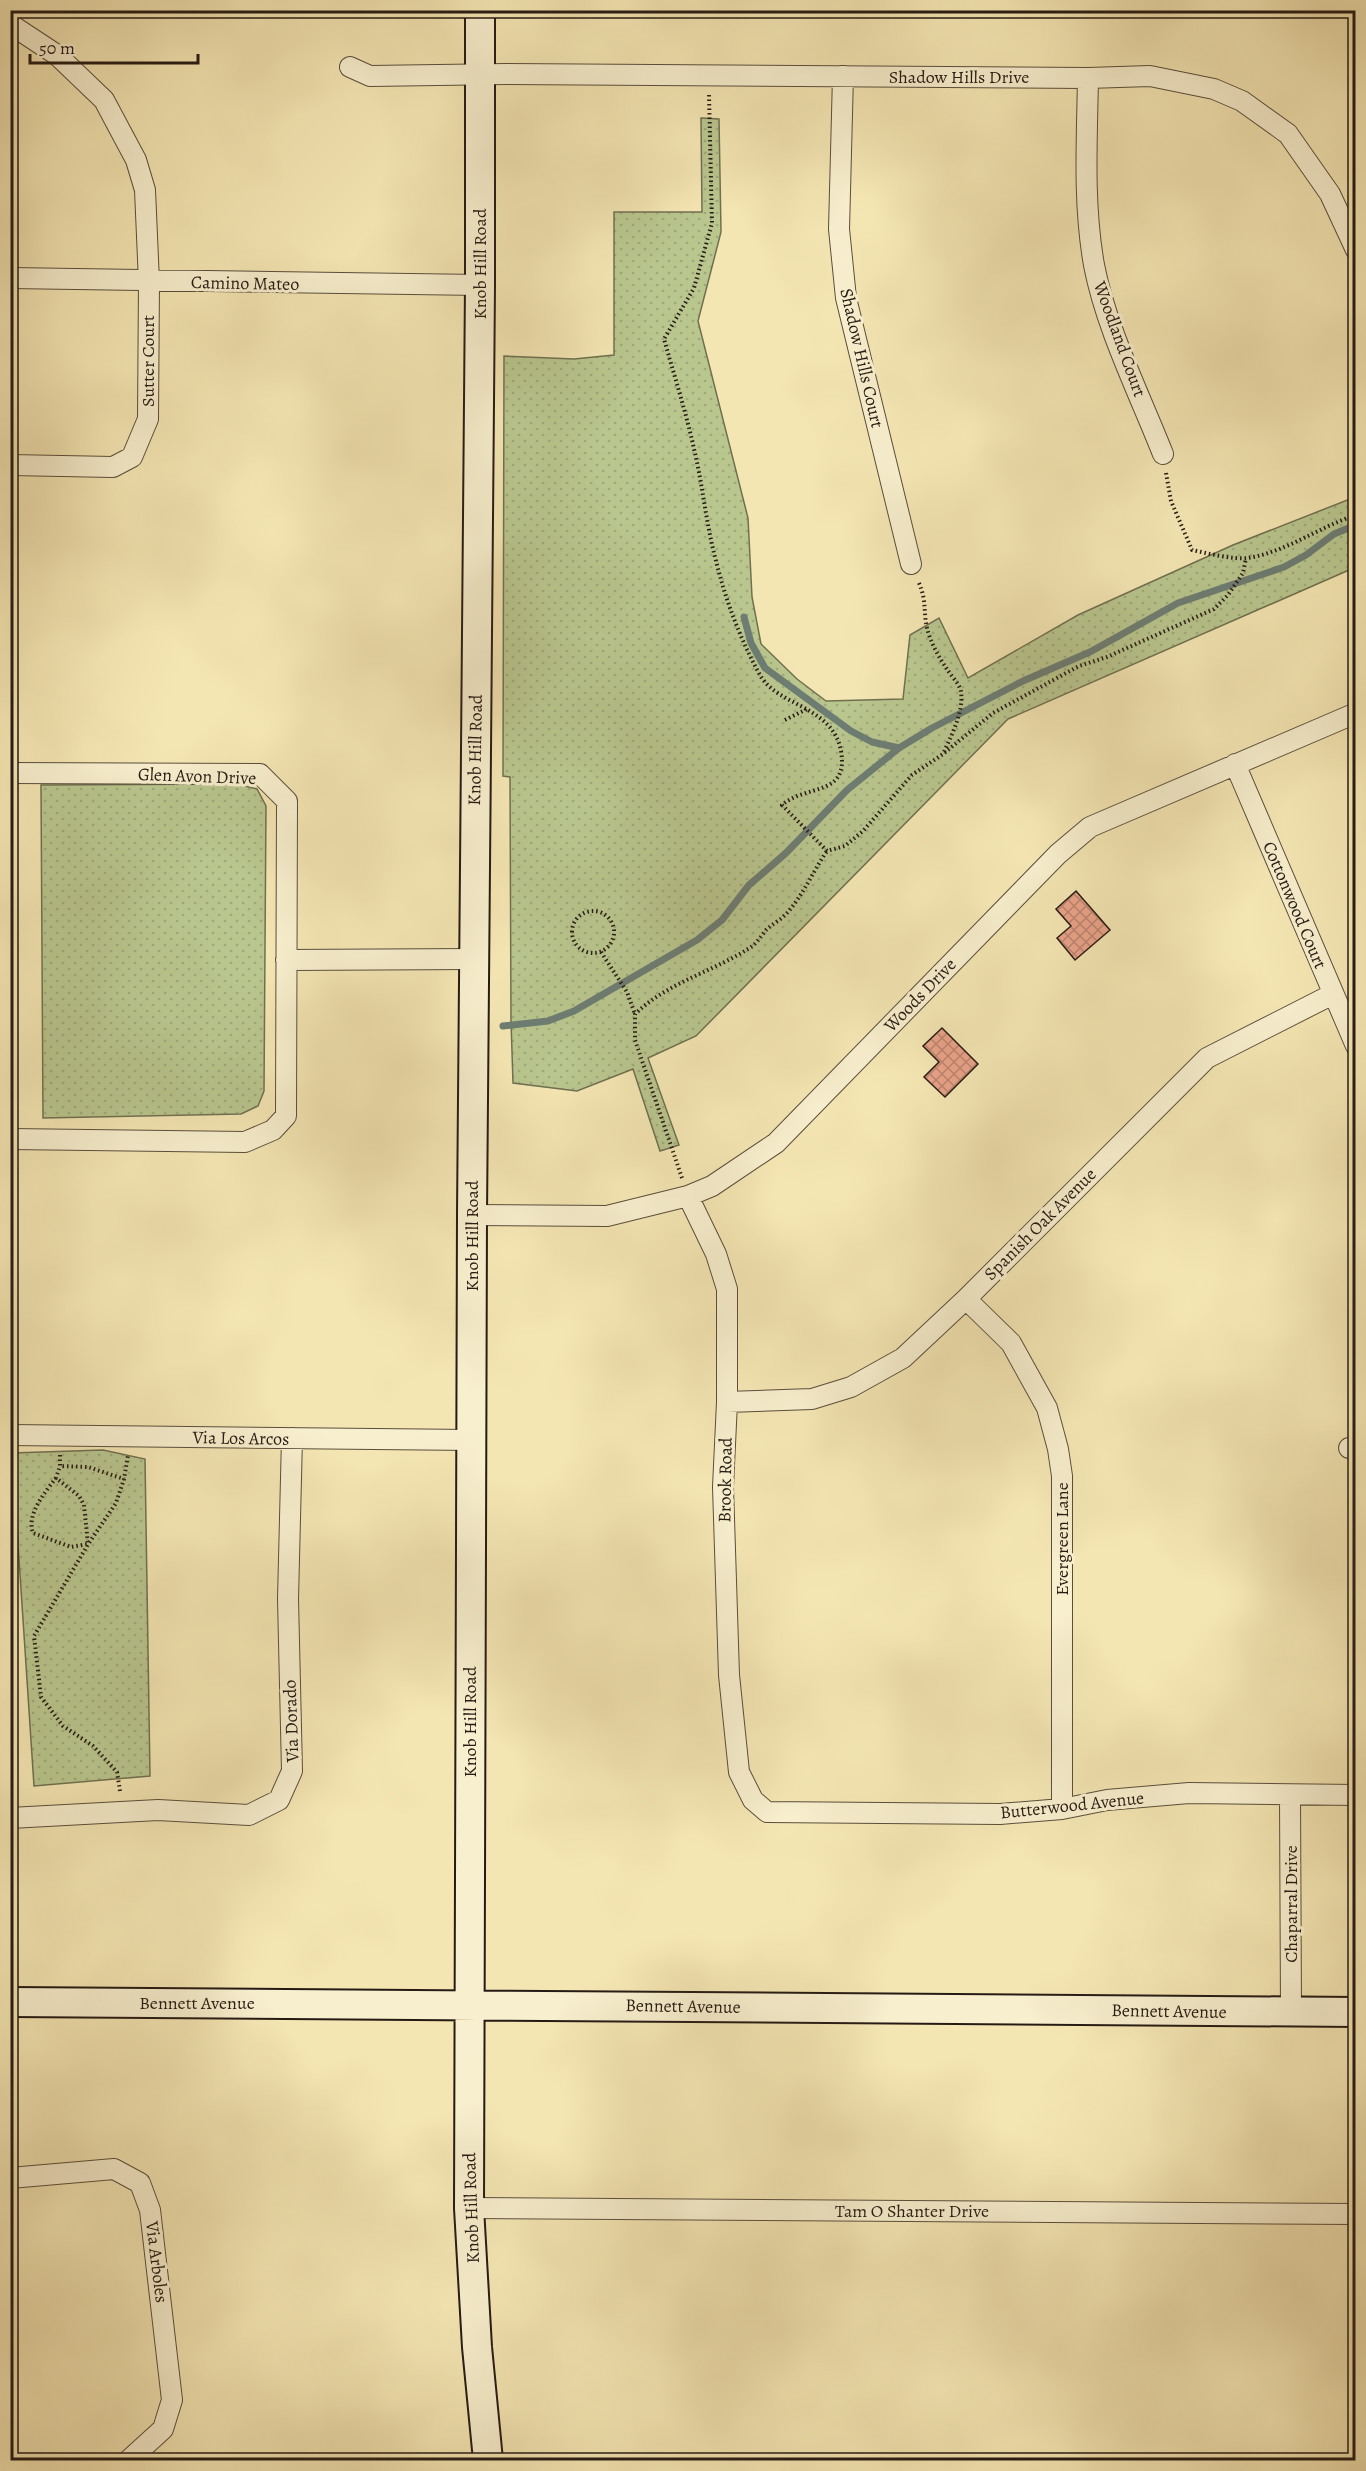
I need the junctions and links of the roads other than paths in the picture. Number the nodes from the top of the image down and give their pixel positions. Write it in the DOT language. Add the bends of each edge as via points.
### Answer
graph roads {
  1 [pos="480,10"];
  2 [pos="10,24"];
  3 [pos="350,67"];
  4 [pos="481,75"];
  5 [pos="843,76"];
  6 [pos="1088,78"];
  7 [pos="1356,250"];
  8 [pos="10,278"];
  9 [pos="149,282"];
  10 [pos="480,285"];
  11 [pos="1163,454"];
  12 [pos="10,465"];
  13 [pos="910,564"];
  14 [pos="1356,713"];
  15 [pos="1235,764"];
  16 [pos="10,773"];
  17 [pos="473,959"];
  18 [pos="286,960"];
  19 [pos="1333,994"];
  20 [pos="1356,1046"];
  21 [pos="10,1139"];
  22 [pos="688,1196"];
  23 [pos="472,1215"];
  24 [pos="966,1299"];
  25 [pos="727,1402"];
  26 [pos="10,1435"];
  27 [pos="292,1438"];
  28 [pos="471,1440"];
  29 [pos="739,1772"];
  30 [pos="1290,1795"];
  31 [pos="1356,1795"];
  32 [pos="1062,1809"];
  33 [pos="10,1818"];
  34 [pos="10,2002"];
  35 [pos="469,2004"];
  36 [pos="1356,2012"];
  37 [pos="1291,2013"];
  38 [pos="10,2178"];
  39 [pos="469,2208"];
  40 [pos="1356,2214"];
  41 [pos="129,2460"];
  42 [pos="488,2460"];
  1 -- 4 [label="street, Knob Hill Road"];
  2 -- 9 [label="street, Sutter Court" via="57,55 104,100 136,160 145,190"];
  3 -- 4 [label="street, Shadow Hills Drive" via="370,76"];
  4 -- 5 [label="street, Shadow Hills Drive"];
  4 -- 10 [label="street, Knob Hill Road"];
  5 -- 6 [label="street, Shadow Hills Drive"];
  5 -- 13 [label="street, Shadow Hills Court" via="839,229 846,298"];
  6 -- 7 [label="street, Shadow Hills Drive" via="1150,76 1214,89 1242,101 1288,134 1330,194"];
  6 -- 11 [label="street, Woodland Court" via="1086,200 1094,266 1110,322"];
  8 -- 9 [label="street, Camino Mateo"];
  9 -- 10 [label="street, Camino Mateo"];
  9 -- 12 [label="street, Sutter Court" via="148,419 132,457 113,467"];
  10 -- 17 [label="street, Knob Hill Road"];
  14 -- 15 [label="street, Woods Drive"];
  15 -- 19 [label="street, Cottonwood Court"];
  15 -- 22 [label="street, Woods Drive" via="1090,827 1058,854 776,1143 712,1186"];
  16 -- 18 [label="street, Glen Avon Drive" via="260,774 287,801"];
  17 -- 18 [label="street"];
  17 -- 23 [label="street, Knob Hill Road"];
  18 -- 21 [label="street, Glen Avon Drive" via="286,1116 273,1130 245,1142"];
  19 -- 20 [label="street, Cottonwood Court"];
  19 -- 24 [label="street, Spanish Oak Avenue" via="1207,1058"];
  22 -- 23 [label="street, Woods Drive" via="607,1216"];
  22 -- 25 [label="street, Brook Road" via="716,1254 727,1289"];
  23 -- 28 [label="street, Knob Hill Road"];
  24 -- 25 [label="street, Spanish Oak Avenue" via="903,1358 851,1387 812,1399"];
  24 -- 32 [label="street, Evergreen Lane" via="1011,1343 1047,1408 1058,1449 1062,1488"];
  25 -- 29 [label="street, Brook Road" via="724,1522 729,1675"];
  26 -- 27 [label="street, Via Los Arcos"];
  27 -- 28 [label="street, Via Los Arcos"];
  27 -- 33 [label="street, Via Dorado" via="288,1599 292,1772 279,1800 249,1815 158,1810"];
  28 -- 35 [label="street, Knob Hill Road"];
  29 -- 32 [label="street, Butterwood Avenue" via="753,1800 767,1812 1000,1814"];
  30 -- 31 [label="street, Butterwood Avenue"];
  30 -- 32 [label="street, Butterwood Avenue" via="1189,1793 1107,1800"];
  30 -- 37 [label="street, Chaparral Drive"];
  34 -- 35 [label="street, Bennett Avenue"];
  35 -- 37 [label="street, Bennett Avenue"];
  35 -- 39 [label="street, Knob Hill Road"];
  36 -- 37 [label="street, Bennett Avenue"];
  38 -- 41 [label="street, Via Arboles" via="114,2169 140,2183 150,2210 172,2400 163,2428"];
  39 -- 40 [label="street, Tam O Shanter Drive"];
  39 -- 42 [label="street, Knob Hill Road"];
}
